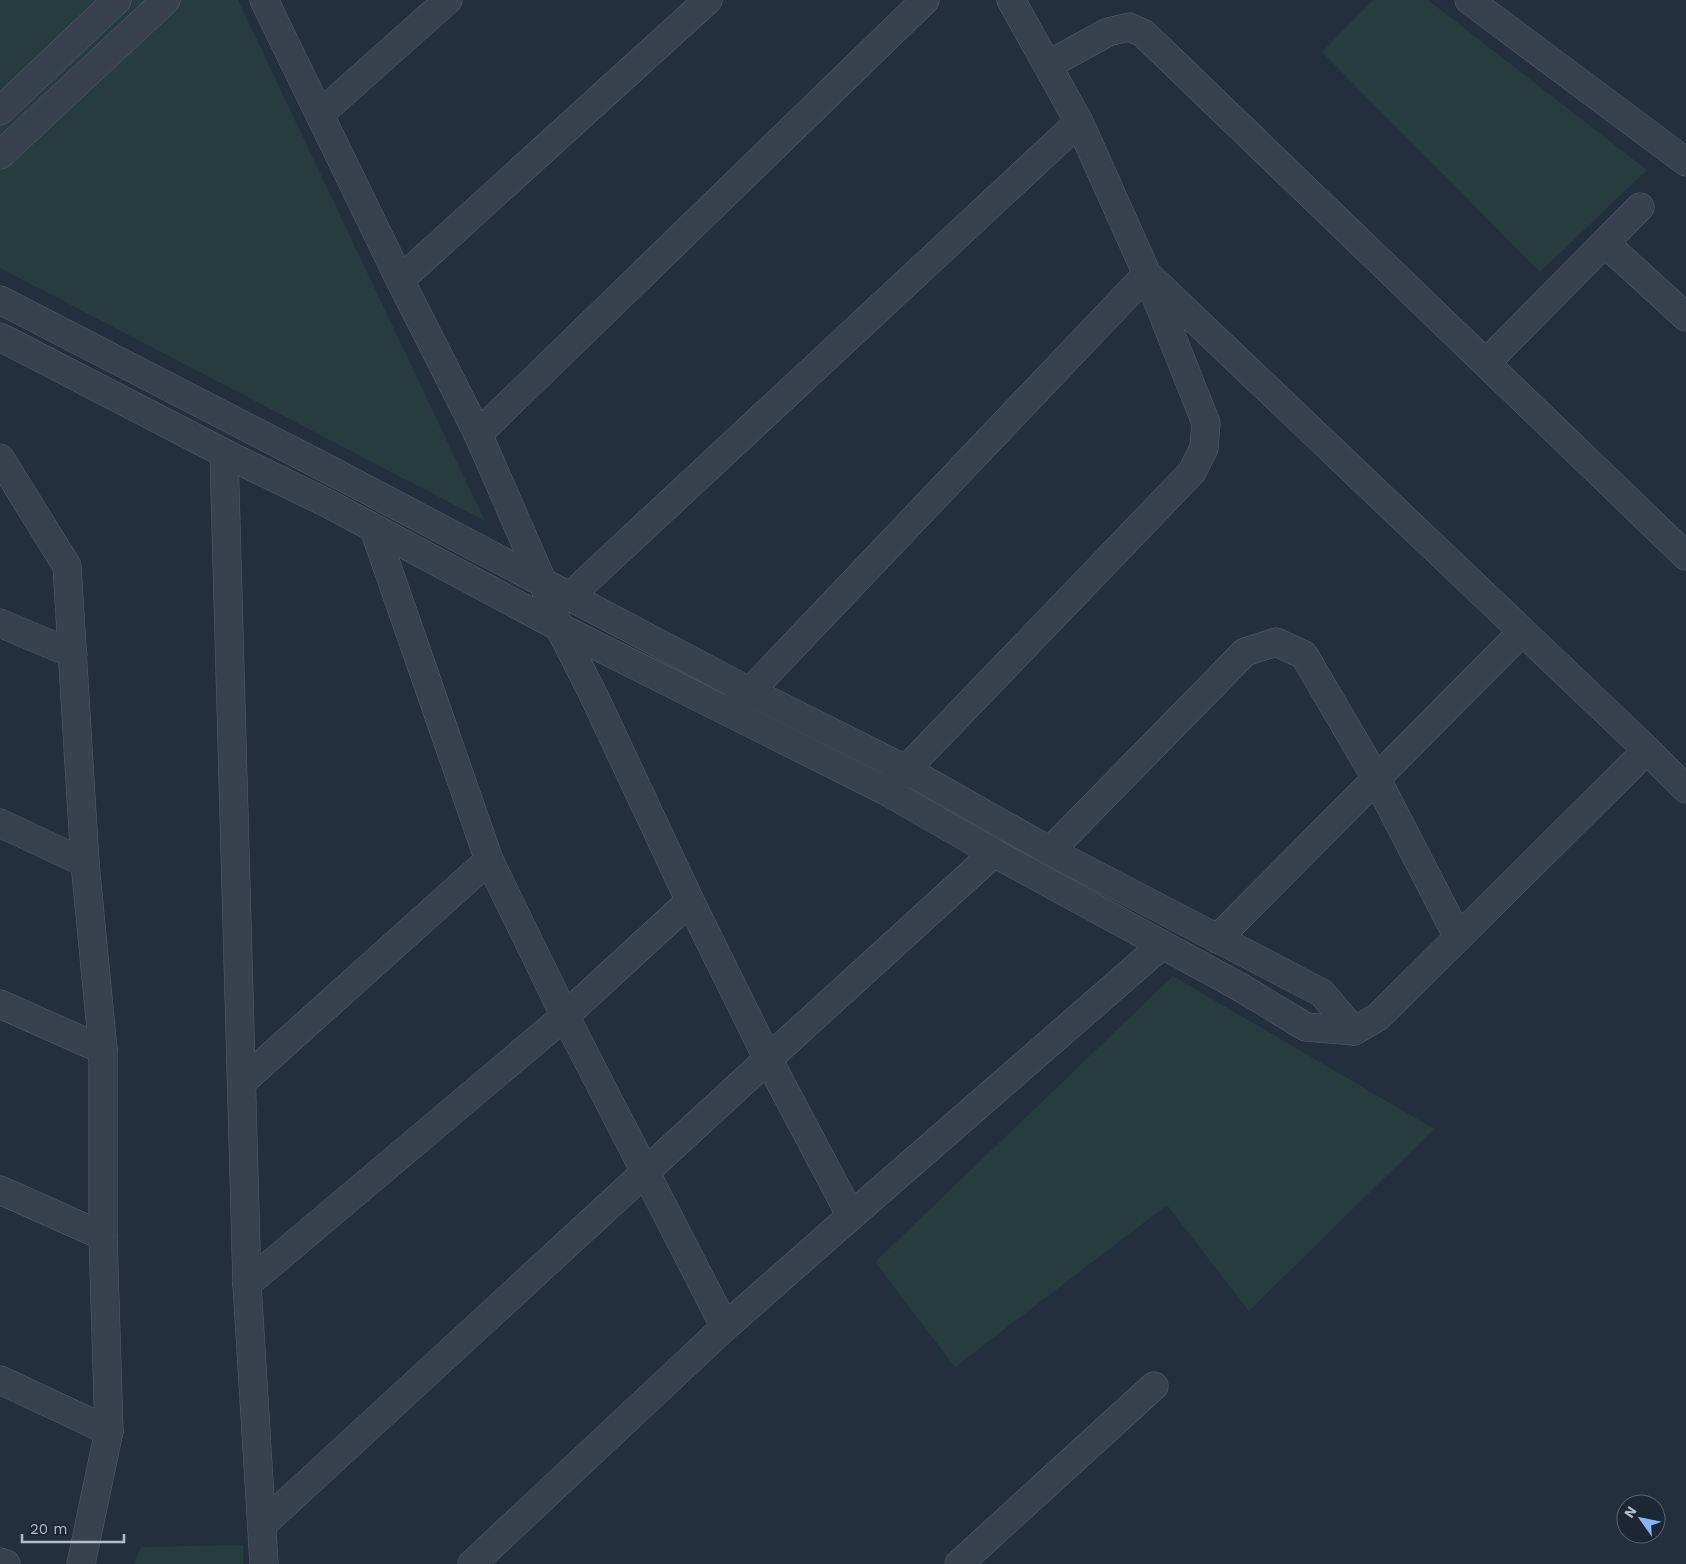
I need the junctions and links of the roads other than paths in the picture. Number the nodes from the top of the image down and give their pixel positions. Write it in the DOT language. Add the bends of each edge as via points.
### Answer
graph roads {
  1 [pos="118,0"];
  2 [pos="166,0"];
  3 [pos="264,0"];
  4 [pos="448,0"];
  5 [pos="708,0"];
  6 [pos="925,0"];
  7 [pos="1011,0"];
  8 [pos="1470,0"];
  9 [pos="1048,65"];
  10 [pos="0,110"];
  11 [pos="320,114"];
  12 [pos="1078,122"];
  13 [pos="0,155"];
  14 [pos="1686,162"];
  15 [pos="1640,207"];
  16 [pos="1605,243"];
  17 [pos="1147,274"];
  18 [pos="400,280"];
  19 [pos="0,300"];
  20 [pos="1686,317"];
  21 [pos="0,337"];
  22 [pos="1486,363"];
  23 [pos="478,434"];
  24 [pos="224,453"];
  25 [pos="0,458"];
  26 [pos="374,529"];
  27 [pos="1686,556"];
  28 [pos="544,583"];
  29 [pos="570,596"];
  30 [pos="0,624"];
  31 [pos="559,627"];
  32 [pos="1522,632"];
  33 [pos="73,654"];
  34 [pos="749,691"];
  35 [pos="730,712"];
  36 [pos="1647,750"];
  37 [pos="905,769"];
  38 [pos="1376,778"];
  39 [pos="1686,789"];
  40 [pos="886,792"];
  41 [pos="0,823"];
  42 [pos="1050,851"];
  43 [pos="994,853"];
  44 [pos="489,860"];
  45 [pos="85,863"];
  46 [pos="690,901"];
  47 [pos="1458,937"];
  48 [pos="1216,939"];
  49 [pos="1162,945"];
  50 [pos="0,1004"];
  51 [pos="565,1016"];
  52 [pos="1354,1032"];
  53 [pos="103,1050"];
  54 [pos="768,1059"];
  55 [pos="242,1082"];
  56 [pos="645,1172"];
  57 [pos="0,1190"];
  58 [pos="851,1216"];
  59 [pos="103,1236"];
  60 [pos="247,1284"];
  61 [pos="725,1327"];
  62 [pos="0,1380"];
  63 [pos="1154,1386"];
  64 [pos="109,1431"];
  65 [pos="262,1525"];
  66 [pos="0,1562"];
  67 [pos="6,1564"];
  68 [pos="81,1564"];
  69 [pos="264,1564"];
  70 [pos="472,1564"];
  71 [pos="959,1564"];
  1 -- 10 [label="street"];
  2 -- 13 [label="street"];
  3 -- 11 [label="street"];
  4 -- 11 [label="street"];
  5 -- 18 [label="street"];
  6 -- 23 [label="street"];
  7 -- 9 [label="street"];
  8 -- 14 [label="street"];
  9 -- 12 [label="street"];
  9 -- 22 [label="street" via="1108,32 1129,27 1143,33"];
  11 -- 18 [label="street"];
  12 -- 17 [label="street"];
  12 -- 29 [label="street"];
  15 -- 16 [label="street"];
  16 -- 20 [label="street"];
  16 -- 22 [label="street"];
  17 -- 32 [label="street"];
  17 -- 34 [label="street"];
  17 -- 37 [label="street" via="1206,423 1204,448 1192,472"];
  18 -- 23 [label="street"];
  19 -- 28 [label="street"];
  21 -- 24 [label="street"];
  22 -- 27 [label="street"];
  23 -- 28 [label="street"];
  24 -- 26 [label="street"];
  24 -- 55 [label="street"];
  25 -- 33 [label="street" via="67,566"];
  26 -- 31 [label="street"];
  26 -- 44 [label="street"];
  28 -- 29 [label="street"];
  28 -- 31 [label="street"];
  29 -- 34 [label="street"];
  30 -- 33 [label="street"];
  31 -- 35 [label="street"];
  31 -- 46 [label="street"];
  32 -- 36 [label="street"];
  32 -- 38 [label="street"];
  33 -- 45 [label="street"];
  34 -- 35 [label="street"];
  34 -- 37 [label="street"];
  35 -- 40 [label="street"];
  36 -- 39 [label="street"];
  36 -- 47 [label="street"];
  37 -- 40 [label="street"];
  37 -- 42 [label="street"];
  38 -- 42 [label="street" via="1304,655 1276,642 1245,652"];
  38 -- 47 [label="street"];
  38 -- 48 [label="street"];
  40 -- 43 [label="street"];
  41 -- 45 [label="street"];
  42 -- 48 [label="street"];
  43 -- 49 [label="street"];
  43 -- 54 [label="street"];
  44 -- 51 [label="street"];
  44 -- 55 [label="street"];
  45 -- 53 [label="street"];
  46 -- 51 [label="street"];
  46 -- 54 [label="street"];
  47 -- 52 [label="street" via="1378,1017"];
  48 -- 52 [label="street" via="1322,993"];
  49 -- 52 [label="street" via="1306,1027"];
  49 -- 58 [label="street"];
  50 -- 53 [label="street"];
  51 -- 56 [label="street"];
  51 -- 60 [label="street"];
  53 -- 59 [label="street"];
  54 -- 56 [label="street"];
  54 -- 58 [label="street"];
  55 -- 60 [label="street"];
  56 -- 61 [label="street"];
  56 -- 65 [label="street"];
  57 -- 59 [label="street"];
  58 -- 61 [label="street"];
  59 -- 64 [label="street"];
  60 -- 65 [label="street"];
  61 -- 70 [label="street"];
  62 -- 64 [label="street"];
  63 -- 71 [label="street"];
  64 -- 68 [label="street"];
  65 -- 69 [label="street"];
  66 -- 67 [label="street"];
}
